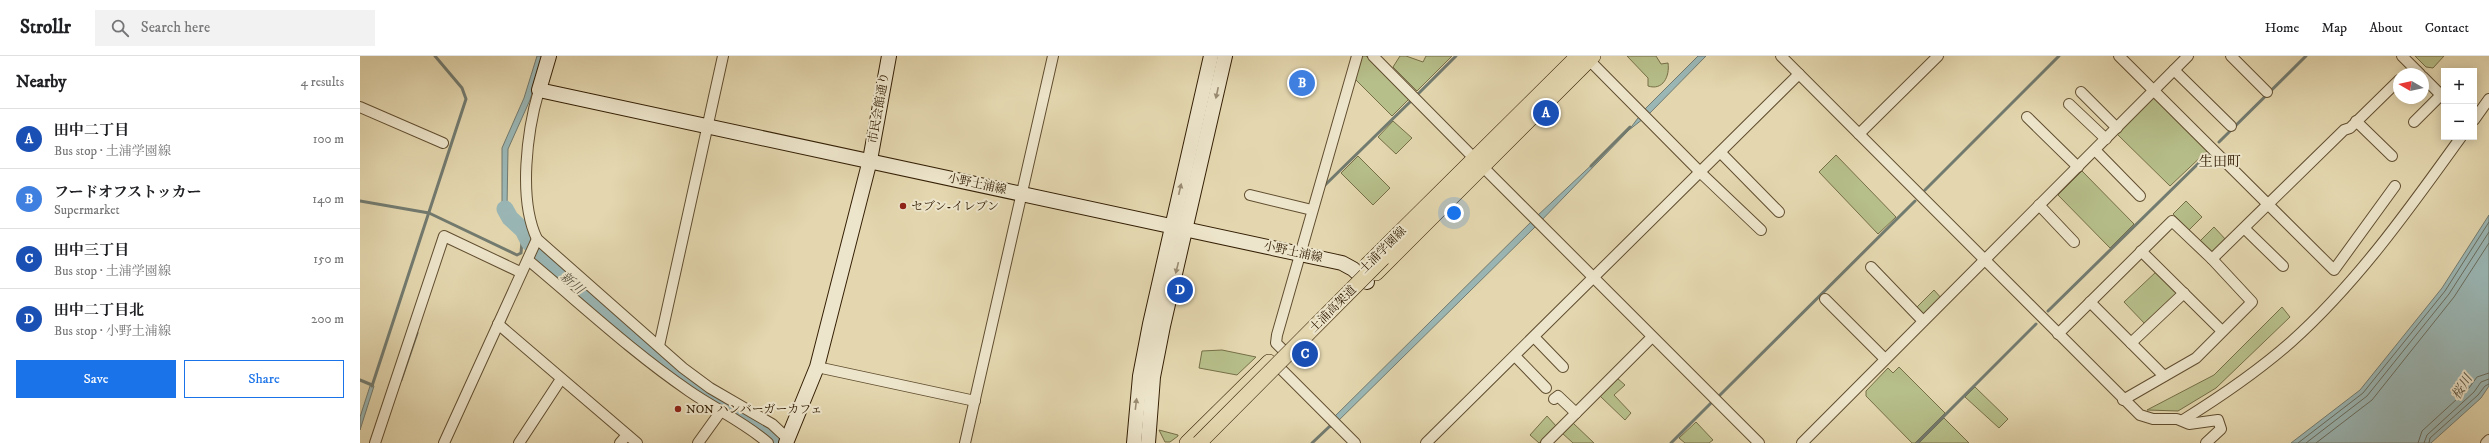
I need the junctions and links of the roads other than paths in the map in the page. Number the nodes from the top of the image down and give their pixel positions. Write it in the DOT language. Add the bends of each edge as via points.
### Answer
graph roads {
  1 [pos="549,56"];
  2 [pos="722,56"];
  3 [pos="889,56"];
  4 [pos="1053,56"];
  5 [pos="1211,56"];
  6 [pos="1225,56"];
  7 [pos="1357,56"];
  8 [pos="1373,56"];
  9 [pos="1578,56"];
  10 [pos="1781,56"];
  11 [pos="1938,56"];
  12 [pos="2119,56"];
  13 [pos="2188,56"];
  14 [pos="2231,56"];
  15 [pos="2402,56"];
  16 [pos="1591,59"];
  17 [pos="2410,68"];
  18 [pos="2174,70"];
  19 [pos="1799,74"];
  20 [pos="2429,83"];
  21 [pos="2393,86"];
  22 [pos="539,90"];
  23 [pos="2153,91"];
  24 [pos="2081,92"];
  25 [pos="2267,92"];
  26 [pos="2441,96"];
  27 [pos="2441,98"];
  28 [pos="2489,99"];
  29 [pos="2069,104"];
  30 [pos="360,107"];
  31 [pos="2477,116"];
  32 [pos="2027,117"];
  33 [pos="2356,122"];
  34 [pos="2414,122"];
  35 [pos="707,126"];
  36 [pos="2231,126"];
  37 [pos="2117,128"];
  38 [pos="1859,134"];
  39 [pos="2106,139"];
  40 [pos="2460,140"];
  41 [pos="443,143"];
  42 [pos="2095,150"];
  43 [pos="1721,152"];
  44 [pos="1470,154"];
  45 [pos="2392,156"];
  46 [pos="870,160"];
  47 [pos="2078,167"];
  48 [pos="1487,171"];
  49 [pos="1701,173"];
  50 [pos="2395,186"];
  51 [pos="1022,193"];
  52 [pos="1250,195"];
  53 [pos="2140,196"];
  54 [pos="2039,205"];
  55 [pos="2268,206"];
  56 [pos="1312,210"];
  57 [pos="1779,212"];
  58 [pos="1171,227"];
  59 [pos="1186,230"];
  60 [pos="1761,230"];
  61 [pos="2245,230"];
  62 [pos="537,240"];
  63 [pos="2074,242"];
  64 [pos="2141,251"];
  65 [pos="1300,253"];
  66 [pos="529,257"];
  67 [pos="2212,259"];
  68 [pos="1983,260"];
  69 [pos="2283,266"];
  70 [pos="1871,267"];
  71 [pos="520,272"];
  72 [pos="1363,278"];
  73 [pos="1593,278"];
  74 [pos="2184,293"];
  75 [pos="1825,299"];
  76 [pos="2090,302"];
  77 [pos="1923,321"];
  78 [pos="498,324"];
  79 [pos="2222,331"];
  80 [pos="2058,334"];
  81 [pos="1534,337"];
  82 [pos="1652,337"];
  83 [pos="2131,344"];
  84 [pos="660,346"];
  85 [pos="1282,349"];
  86 [pos="1515,356"];
  87 [pos="1885,359"];
  88 [pos="817,367"];
  89 [pos="1563,367"];
  90 [pos="1280,368"];
  91 [pos="2164,376"];
  92 [pos="561,379"];
  93 [pos="1546,388"];
  94 [pos="1554,399"];
  95 [pos="2123,400"];
  96 [pos="975,401"];
  97 [pos="721,411"];
  98 [pos="1576,413"];
  99 [pos="2183,420"];
  100 [pos="628,435"];
  101 [pos="2489,440"];
  102 [pos="787,441"];
  103 [pos="375,443"];
  104 [pos="444,443"];
  105 [pos="519,443"];
  106 [pos="620,443"];
  107 [pos="638,443"];
  108 [pos="698,443"];
  109 [pos="768,443"];
  110 [pos="965,443"];
  111 [pos="1134,443"];
  112 [pos="1148,443"];
  113 [pos="1187,443"];
  114 [pos="1198,443"];
  115 [pos="1207,443"];
  116 [pos="1354,443"];
  117 [pos="1426,443"];
  118 [pos="1546,443"];
  119 [pos="1759,443"];
  120 [pos="1802,443"];
  121 [pos="2206,443"];
  122 [pos="2486,443"];
  1 -- 22 [label="street"];
  2 -- 35 [label="street"];
  3 -- 46 [label="street, 市民会館通り"];
  4 -- 51 [label="street"];
  58 -- 5 [label="street, one-way"];
  6 -- 59 [label="street, one-way"];
  7 -- 56 [label="street"];
  8 -- 44 [label="street"];
  9 -- 72 [label="main road, 土浦学園線"];
  10 -- 19 [label="street"];
  11 -- 38 [label="street"];
  12 -- 23 [label="street"];
  13 -- 18 [label="street"];
  14 -- 25 [label="street"];
  15 -- 17 [label="street"];
  16 -- 49 [label="street"];
  16 -- 72 [label="main road, 土浦学園線"];
  16 -- 114 [label="main road, 土浦高架道, bridge"];
  18 -- 23 [label="street"];
  18 -- 36 [label="street"];
  19 -- 38 [label="street"];
  19 -- 43 [label="street"];
  20 -- 26 [label="street"];
  21 -- 33 [label="street"];
  22 -- 35 [label="street, 小野土浦線"];
  22 -- 62 [label="street" via="530,128 528,181 530,225"];
  23 -- 37 [label="street"];
  23 -- 55 [label="street"];
  24 -- 37 [label="street"];
  27 -- 34 [label="street"];
  28 -- 31 [label="street"];
  29 -- 39 [label="street"];
  30 -- 41 [label="street"];
  32 -- 47 [label="street"];
  33 -- 45 [label="street"];
  33 -- 55 [label="street" via="2344,130"];
  35 -- 46 [label="street, 小野土浦線"];
  35 -- 84 [label="street"];
  37 -- 39 [label="street"];
  38 -- 68 [label="street"];
  39 -- 42 [label="street"];
  40 -- 99 [label="street" via="2407,212 2321,313 2247,376 2216,400"];
  42 -- 47 [label="street"];
  42 -- 53 [label="street"];
  43 -- 49 [label="street"];
  43 -- 57 [label="street"];
  46 -- 51 [label="street, 小野土浦線"];
  46 -- 88 [label="street"];
  47 -- 54 [label="street"];
  48 -- 73 [label="street"];
  49 -- 60 [label="street"];
  49 -- 73 [label="street"];
  50 -- 55 [label="street" via="2334,270"];
  51 -- 58 [label="street, 小野土浦線"];
  51 -- 96 [label="street"];
  52 -- 56 [label="street"];
  54 -- 63 [label="street"];
  54 -- 68 [label="street"];
  55 -- 61 [label="street"];
  56 -- 65 [label="street"];
  58 -- 59 [label="street, 小野土浦線"];
  111 -- 58 [label="street, one-way" via="1140,376"];
  59 -- 65 [label="street, 小野土浦線"];
  59 -- 112 [label="street, one-way" via="1153,377"];
  61 -- 67 [label="street"];
  61 -- 69 [label="street"];
  62 -- 66 [label="street"];
  62 -- 84 [label="street"];
  64 -- 67 [label="street" via="2172,221"];
  64 -- 74 [label="street"];
  64 -- 76 [label="street"];
  65 -- 72 [label="street, 小野土浦線" via="1342,263"];
  65 -- 85 [label="street" via="1277,335 1276,343"];
  66 -- 71 [label="street"];
  66 -- 97 [label="street" via="659,369"];
  67 -- 79 [label="street" via="2252,302"];
  68 -- 77 [label="street"];
  68 -- 80 [label="street"];
  70 -- 77 [label="street"];
  71 -- 78 [label="street"];
  71 -- 103 [label="street" via="444,236"];
  72 -- 85 [label="main road, 土浦学園線"];
  72 -- 90 [label="main road, 土浦学園線"];
  73 -- 81 [label="street"];
  73 -- 82 [label="street"];
  74 -- 79 [label="street"];
  74 -- 83 [label="street"];
  75 -- 87 [label="street"];
  76 -- 80 [label="street"];
  76 -- 83 [label="street"];
  77 -- 87 [label="street"];
  78 -- 92 [label="street"];
  78 -- 104 [label="street"];
  79 -- 91 [label="street" via="2196,358"];
  80 -- 95 [label="street"];
  81 -- 86 [label="street"];
  81 -- 89 [label="street"];
  82 -- 98 [label="street"];
  82 -- 119 [label="street"];
  83 -- 91 [label="street"];
  84 -- 102 [label="street" via="683,368 710,388 772,424"];
  85 -- 113 [label="main road, 土浦学園線"];
  86 -- 93 [label="street"];
  86 -- 117 [label="street"];
  87 -- 120 [label="street"];
  88 -- 96 [label="street"];
  88 -- 102 [label="street"];
  90 -- 115 [label="main road, 土浦学園線"];
  90 -- 116 [label="street"];
  91 -- 95 [label="street"];
  92 -- 100 [label="street"];
  92 -- 105 [label="street"];
  94 -- 98 [label="street" via="1558,396"];
  95 -- 99 [label="street" via="2140,415 2153,419"];
  96 -- 110 [label="street"];
  97 -- 108 [label="street"];
  97 -- 109 [label="street" via="754,431"];
  98 -- 118 [label="street"];
  99 -- 121 [label="street" via="2189,424 2218,420 2221,429"];
  100 -- 106 [label="street"];
  100 -- 107 [label="street"];
  101 -- 122 [label="street"];
}
